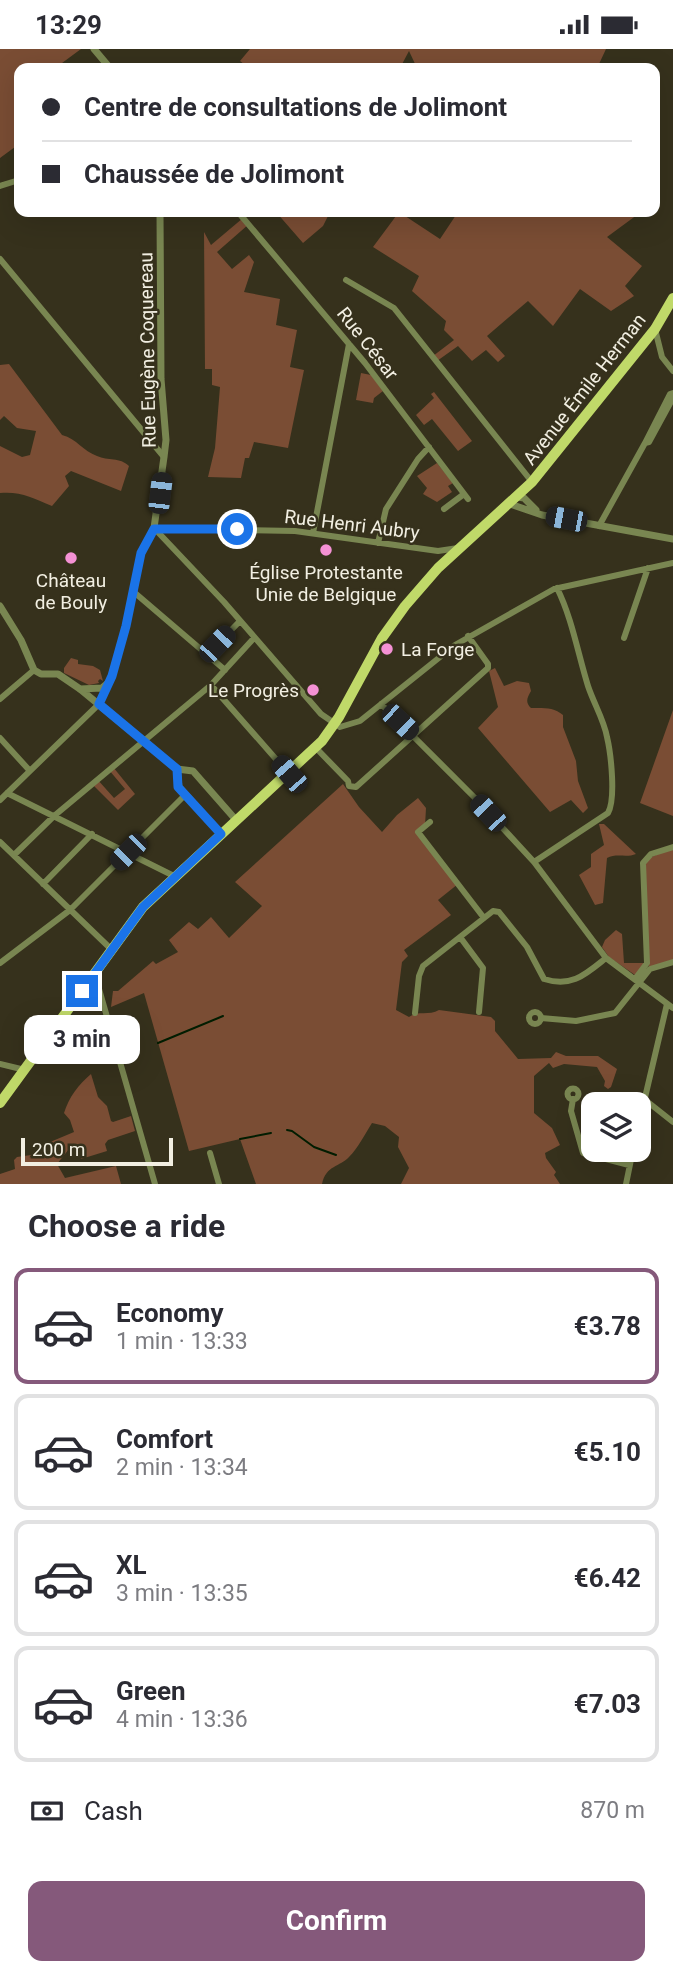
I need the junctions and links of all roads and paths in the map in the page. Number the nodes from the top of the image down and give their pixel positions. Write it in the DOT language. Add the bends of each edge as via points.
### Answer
graph roads {
  1 [pos="94,49"];
  2 [pos="106,63"];
  3 [pos="160,217"];
  4 [pos="242,217"];
  5 [pos="0,259"];
  6 [pos="346,280"];
  7 [pos="673,298"];
  8 [pos="654,329"];
  9 [pos="349,344"];
  10 [pos="673,371"];
  11 [pos="673,395"];
  12 [pos="429,447"];
  13 [pos="164,457"];
  14 [pos="531,484"];
  15 [pos="514,501"];
  16 [pos="444,509"];
  17 [pos="539,513"];
  18 [pos="599,526"];
  19 [pos="154,529"];
  20 [pos="313,533"];
  21 [pos="673,539"];
  22 [pos="378,543"];
  23 [pos="462,548"];
  24 [pos="673,563"];
  25 [pos="648,568"];
  26 [pos="557,588"];
  27 [pos="135,593"];
  28 [pos="0,606"];
  29 [pos="239,622"];
  30 [pos="468,636"];
  31 [pos="254,638"];
  32 [pos="624,638"];
  33 [pos="207,655"];
  34 [pos="34,670"];
  35 [pos="225,670"];
  36 [pos="111,680"];
  37 [pos="211,685"];
  38 [pos="80,689"];
  39 [pos="0,699"];
  40 [pos="99,704"];
  41 [pos="382,704"];
  42 [pos="335,724"];
  43 [pos="413,734"];
  44 [pos="0,739"];
  45 [pos="143,741"];
  46 [pos="316,748"];
  47 [pos="177,769"];
  48 [pos="190,770"];
  49 [pos="30,771"];
  50 [pos="289,774"];
  51 [pos="176,782"];
  52 [pos="7,793"];
  53 [pos="185,795"];
  54 [pos="0,800"];
  55 [pos="54,816"];
  56 [pos="236,820"];
  57 [pos="430,822"];
  58 [pos="92,834"];
  59 [pos="221,834"];
  60 [pos="0,842"];
  61 [pos="673,847"];
  62 [pos="128,852"];
  63 [pos="636,854"];
  64 [pos="14,855"];
  65 [pos="644,861"];
  66 [pos="534,862"];
  67 [pos="174,876"];
  68 [pos="43,884"];
  69 [pos="69,910"];
  70 [pos="484,918"];
  71 [pos="460,937"];
  72 [pos="112,950"];
  73 [pos="606,958"];
  74 [pos="673,962"];
  75 [pos="0,963"];
  76 [pos="648,968"];
  77 [pos="93,976"];
  78 [pos="637,980"];
  79 [pos="86,985"];
  80 [pos="101,1000"];
  81 [pos="671,1004"];
  82 [pos="479,1012"];
  83 [pos="415,1013"];
  84 [pos="541,1019"];
  85 [pos="0,1064"];
  86 [pos="25,1070"];
  87 [pos="646,1092"];
  88 [pos="573,1099"];
  89 [pos="0,1103"];
  90 [pos="651,1105"];
  91 [pos="673,1122"];
  92 [pos="210,1153"];
  93 [pos="630,1162"];
  94 [pos="629,1165"];
  95 [pos="155,1184"];
  96 [pos="219,1184"];
  97 [pos="626,1184"];
  1 -- 2 [label="street"];
  3 -- 13 [label="street, Rue Eugène Coquereau"];
  4 -- 9 [label="street, Rue César"];
  5 -- 13 [label="street"];
  6 -- 14 [label="street" via="394,308"];
  7 -- 8 [label="main road, Avenue Émile Herman"];
  8 -- 10 [label="street" via="662,357"];
  8 -- 14 [label="main road, Avenue Émile Herman"];
  9 -- 12 [label="street, Rue César"];
  9 -- 20 [label="street"];
  11 -- 18 [label="street"];
  12 -- 16 [label="street, Rue César" via="466,496"];
  12 -- 22 [label="street" via="386,509"];
  13 -- 19 [label="street, Rue Eugène Coquereau"];
  14 -- 15 [label="main road, Avenue Émile Herman"];
  14 -- 17 [label="street" via="530,502"];
  15 -- 17 [label="street"];
  15 -- 23 [label="main road, Avenue Émile Herman"];
  17 -- 18 [label="street"];
  18 -- 21 [label="street"];
  19 -- 20 [label="street, Rue Henri Aubry"];
  19 -- 27 [label="street, Rue Eugène Coquereau" via="141,553"];
  19 -- 29 [label="street"];
  20 -- 22 [label="street, Rue Henri Aubry"];
  22 -- 23 [label="street, Rue Henri Aubry" via="438,551"];
  23 -- 42 [label="main road, Avenue Émile Herman" via="405,606"];
  24 -- 25 [label="street"];
  25 -- 26 [label="street"];
  25 -- 32 [label="street"];
  26 -- 30 [label="street"];
  26 -- 66 [label="street" via="607,735 611,807"];
  27 -- 33 [label="street"];
  27 -- 36 [label="street, Rue Eugène Coquereau"];
  28 -- 34 [label="street"];
  29 -- 31 [label="street"];
  29 -- 33 [label="street"];
  30 -- 41 [label="street"];
  30 -- 43 [label="street" via="489,666"];
  31 -- 35 [label="street"];
  31 -- 42 [label="street"];
  33 -- 35 [label="street"];
  34 -- 38 [label="street" via="58,674"];
  34 -- 39 [label="street"];
  35 -- 37 [label="street"];
  36 -- 38 [label="street" via="102,688"];
  36 -- 40 [label="street, Rue Eugène Coquereau"];
  37 -- 45 [label="street"];
  37 -- 50 [label="street"];
  38 -- 40 [label="street"];
  40 -- 45 [label="street"];
  40 -- 49 [label="street"];
  41 -- 42 [label="street" via="354,725"];
  41 -- 43 [label="street"];
  42 -- 46 [label="main road, Avenue Émile Herman"];
  43 -- 46 [label="street" via="353,787"];
  43 -- 66 [label="street"];
  44 -- 49 [label="street"];
  45 -- 47 [label="street"];
  45 -- 55 [label="street"];
  46 -- 50 [label="main road, Avenue Émile Herman"];
  47 -- 48 [label="street"];
  47 -- 51 [label="street"];
  48 -- 51 [label="street"];
  48 -- 56 [label="street"];
  49 -- 52 [label="street"];
  50 -- 56 [label="main road, Avenue Émile Herman"];
  51 -- 53 [label="street"];
  52 -- 54 [label="street"];
  52 -- 55 [label="street"];
  53 -- 59 [label="street"];
  53 -- 62 [label="street"];
  55 -- 58 [label="street"];
  55 -- 64 [label="street"];
  56 -- 59 [label="main road, Avenue Émile Herman"];
  57 -- 70 [label="street" via="416,834"];
  58 -- 62 [label="street"];
  58 -- 68 [label="street"];
  59 -- 67 [label="main road, Avenue Émile Herman"];
  60 -- 64 [label="street"];
  61 -- 65 [label="street"];
  62 -- 67 [label="street"];
  62 -- 69 [label="street"];
  63 -- 65 [label="street"];
  64 -- 68 [label="street"];
  65 -- 76 [label="street"];
  66 -- 73 [label="street"];
  67 -- 72 [label="main road, Avenue Émile Herman" via="143,907"];
  68 -- 69 [label="street"];
  69 -- 72 [label="street"];
  69 -- 75 [label="street"];
  70 -- 71 [label="street"];
  70 -- 73 [label="street" via="499,912 527,947 544,979 577,981"];
  71 -- 82 [label="street" via="483,968"];
  71 -- 83 [label="street" via="423,966"];
  72 -- 77 [label="main road, Avenue Émile Herman"];
  73 -- 78 [label="street"];
  74 -- 76 [label="street"];
  76 -- 78 [label="street"];
  77 -- 79 [label="main road, Avenue Émile Herman"];
  77 -- 80 [label="street"];
  78 -- 81 [label="street"];
  78 -- 84 [label="street" via="615,1013 576,1021"];
  79 -- 80 [label="street"];
  79 -- 86 [label="main road, Avenue Émile Herman"];
  80 -- 95 [label="street"];
  81 -- 87 [label="street"];
  85 -- 86 [label="street"];
  86 -- 89 [label="main road, Avenue Émile Herman"];
  88 -- 94 [label="street" via="571,1111 583,1153"];
  90 -- 91 [label="street"];
  92 -- 96 [label="street"];
  93 -- 94 [label="street"];
  94 -- 97 [label="street"];
}
